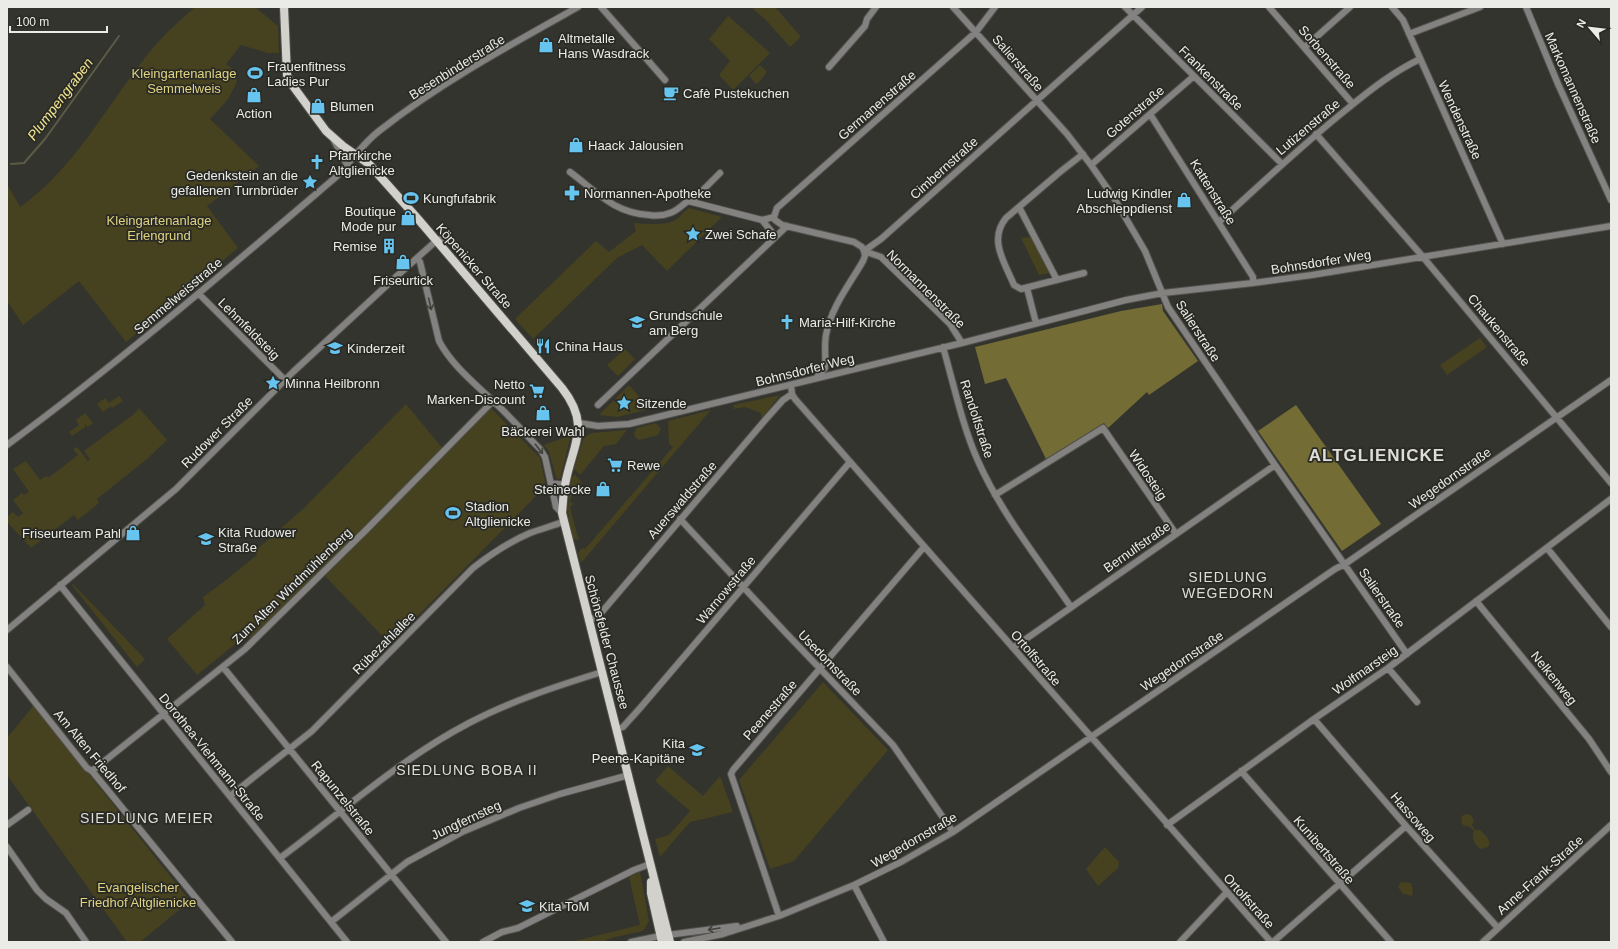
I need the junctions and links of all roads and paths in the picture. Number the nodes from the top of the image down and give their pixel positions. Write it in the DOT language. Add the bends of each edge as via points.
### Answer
graph roads {
  1 [pos="284,7"];
  2 [pos="578,7"];
  3 [pos="601,7"];
  4 [pos="876,7"];
  5 [pos="953,7"];
  6 [pos="994,7"];
  7 [pos="1125,7"];
  8 [pos="1142,7"];
  9 [pos="1269,7"];
  10 [pos="1350,7"];
  11 [pos="1392,7"];
  12 [pos="1480,7"];
  13 [pos="1526,7"];
  14 [pos="1132,15"];
  15 [pos="976,32"];
  16 [pos="1409,34"];
  17 [pos="1305,47"];
  18 [pos="1420,59"];
  19 [pos="829,67"];
  20 [pos="1194,76"];
  21 [pos="665,80"];
  22 [pos="1036,101"];
  23 [pos="1353,104"];
  24 [pos="1150,114"];
  25 [pos="1316,134"];
  26 [pos="333,138"];
  27 [pos="1083,154"];
  28 [pos="356,155"];
  29 [pos="1282,164"];
  30 [pos="1091,165"];
  31 [pos="347,166"];
  32 [pos="570,172"];
  33 [pos="720,173"];
  34 [pos="1611,200"];
  35 [pos="693,202"];
  36 [pos="1019,207"];
  37 [pos="774,217"];
  38 [pos="762,220"];
  39 [pos="1219,222"];
  40 [pos="787,226"];
  41 [pos="1611,226"];
  42 [pos="776,236"];
  43 [pos="445,237"];
  44 [pos="436,241"];
  45 [pos="1504,244"];
  46 [pos="864,251"];
  47 [pos="1424,257"];
  48 [pos="417,258"];
  49 [pos="1084,273"];
  50 [pos="1057,280"];
  51 [pos="1253,283"];
  52 [pos="1027,288"];
  53 [pos="1163,293"];
  54 [pos="199,294"];
  55 [pos="1036,323"];
  56 [pos="962,343"];
  57 [pos="943,347"];
  58 [pos="816,378"];
  59 [pos="285,380"];
  60 [pos="1611,380"];
  61 [pos="791,385"];
  62 [pos="792,394"];
  63 [pos="493,401"];
  64 [pos="598,405"];
  65 [pos="1556,418"];
  66 [pos="579,423"];
  67 [pos="7,445"];
  68 [pos="850,462"];
  69 [pos="1275,465"];
  70 [pos="550,483"];
  71 [pos="1611,484"];
  72 [pos="565,485"];
  73 [pos="995,495"];
  74 [pos="1611,500"];
  75 [pos="562,513"];
  76 [pos="680,519"];
  77 [pos="563,522"];
  78 [pos="1176,534"];
  79 [pos="924,548"];
  80 [pos="1546,548"];
  81 [pos="1345,564"];
  82 [pos="60,585"];
  83 [pos="743,587"];
  84 [pos="1476,601"];
  85 [pos="1071,607"];
  86 [pos="588,620"];
  87 [pos="1611,627"];
  88 [pos="7,630"];
  89 [pos="1013,648"];
  90 [pos="1407,654"];
  91 [pos="7,666"];
  92 [pos="223,667"];
  93 [pos="1388,668"];
  94 [pos="820,669"];
  95 [pos="602,672"];
  96 [pos="1417,702"];
  97 [pos="163,714"];
  98 [pos="1314,719"];
  99 [pos="617,729"];
  100 [pos="1090,737"];
  101 [pos="289,749"];
  102 [pos="92,771"];
  103 [pos="1241,771"];
  104 [pos="1611,772"];
  105 [pos="628,775"];
  106 [pos="230,796"];
  107 [pos="28,810"];
  108 [pos="340,812"];
  109 [pos="7,825"];
  110 [pos="1167,825"];
  111 [pos="1611,825"];
  112 [pos="1406,826"];
  113 [pos="953,832"];
  114 [pos="7,847"];
  115 [pos="280,858"];
  116 [pos="650,866"];
  117 [pos="390,874"];
  118 [pos="854,885"];
  119 [pos="1340,885"];
  120 [pos="1226,892"];
  121 [pos="778,916"];
  122 [pos="330,922"];
  123 [pos="747,926"];
  124 [pos="1498,928"];
  125 [pos="665,939"];
  126 [pos="86,942"];
  127 [pos="232,942"];
  128 [pos="347,942"];
  129 [pos="446,942"];
  130 [pos="483,942"];
  131 [pos="631,942"];
  132 [pos="684,942"];
  133 [pos="884,942"];
  134 [pos="1180,942"];
  135 [pos="1272,942"];
  136 [pos="1391,942"];
  137 [pos="1484,942"];
  1 -- 26 [label="main road, Köpenicker Straße" via="288,79"];
  2 -- 28 [label="street, Besenbinderstraße" via="455,79 379,131"];
  3 -- 21 [label="street"];
  4 -- 19 [label="street" via="864,26"];
  5 -- 15 [label="street, Salierstraße"];
  6 -- 15 [label="street, Germanenstraße"];
  7 -- 14 [label="street, Frankenstraße"];
  8 -- 14 [label="street, Cimbernstraße"];
  9 -- 17 [label="street, Sorbenstraße"];
  10 -- 17 [label="street"];
  11 -- 16 [label="street, Wendenstraße" via="1403,20"];
  12 -- 16 [label="street"];
  13 -- 34 [label="street, Markomannenstraße"];
  14 -- 20 [label="street, Frankenstraße"];
  14 -- 22 [label="street, Cimbernstraße"];
  15 -- 22 [label="street, Salierstraße"];
  15 -- 37 [label="street, Germanenstraße" via="777,208"];
  16 -- 18 [label="street, Wendenstraße"];
  17 -- 23 [label="street, Sorbenstraße"];
  18 -- 23 [label="street, Lutizenstraße" via="1402,68"];
  18 -- 45 [label="street, Wendenstraße"];
  20 -- 24 [label="street, Gotenstraße"];
  20 -- 29 [label="street, Frankenstraße"];
  22 -- 27 [label="street, Salierstraße"];
  22 -- 46 [label="street, Cimbernstraße" via="881,239"];
  23 -- 25 [label="street, Lutizenstraße"];
  24 -- 30 [label="street, Gotenstraße"];
  24 -- 39 [label="street, Kattenstraße"];
  25 -- 29 [label="street, Lutizenstraße"];
  25 -- 47 [label="street"];
  26 -- 28 [label="main road, Köpenicker Straße"];
  26 -- 31 [label="street, Köpenicker Straße"];
  27 -- 30 [label="street, Salierstraße"];
  27 -- 36 [label="street"];
  28 -- 31 [label="street, Semmelweisstraße"];
  28 -- 44 [label="main road, Köpenicker Straße" via="369,164"];
  29 -- 39 [label="street, Lutizenstraße"];
  30 -- 53 [label="street, Salierstraße" via="1145,251"];
  31 -- 54 [label="street, Semmelweisstraße"];
  32 -- 35 [label="street" via="612,205 633,214 663,215 688,201"];
  33 -- 35 [label="street"];
  35 -- 38 [label="street"];
  36 -- 50 [label="street"];
  36 -- 52 [label="street" via="1001,224 997,240 1014,285 1021,289"];
  37 -- 38 [label="street"];
  37 -- 40 [label="street, Normannenstraße" via="777,222"];
  38 -- 42 [label="street"];
  39 -- 51 [label="street, Kattenstraße" via="1253,277"];
  40 -- 42 [label="street"];
  40 -- 46 [label="street, Normannenstraße" via="854,242"];
  41 -- 45 [label="street, Bohnsdorfer Weg"];
  42 -- 64 [label="street"];
  43 -- 44 [label="street, Rudower Straße"];
  44 -- 48 [label="street, Rudower Straße"];
  44 -- 66 [label="main road, Köpenicker Straße" via="570,399"];
  45 -- 47 [label="street, Bohnsdorfer Weg"];
  46 -- 56 [label="street, Normannenstraße" via="882,257 950,324"];
  46 -- 58 [label="street" via="863,261 829,322 825,342 825,368"];
  47 -- 51 [label="street, Bohnsdorfer Weg"];
  47 -- 65 [label="street, Chaukenstraße"];
  48 -- 59 [label="street, Rudower Straße"];
  48 -- 63 [label="street, one-way" via="441,346 451,360"];
  49 -- 50 [label="street"];
  50 -- 52 [label="street"];
  51 -- 53 [label="street, Bohnsdorfer Weg"];
  52 -- 55 [label="street"];
  53 -- 55 [label="street, Bohnsdorfer Weg"];
  53 -- 69 [label="street, Salierstraße" via="1168,307"];
  54 -- 59 [label="street, Lehmfeldsteig"];
  54 -- 67 [label="street, Semmelweisstraße" via="107,369"];
  55 -- 56 [label="street, Bohnsdorfer Weg"];
  56 -- 57 [label="street, Bohnsdorfer Weg"];
  57 -- 58 [label="street, Bohnsdorfer Weg"];
  57 -- 73 [label="street, Randolfstraße" via="970,440"];
  58 -- 61 [label="street, Bohnsdorfer Weg"];
  59 -- 82 [label="street, Rudower Straße" via="176,489"];
  60 -- 65 [label="street, Wegedornstraße"];
  61 -- 62 [label="street"];
  61 -- 66 [label="street, Bohnsdorfer Weg" via="629,424 598,426"];
  62 -- 68 [label="street, Ortolfstraße"];
  62 -- 76 [label="street, Auerswaldstraße" via="783,400"];
  63 -- 70 [label="street, one-way" via="540,449 545,457"];
  63 -- 92 [label="street, Zum Alten Windmühlenberg" via="260,635"];
  65 -- 71 [label="street, Chaukenstraße"];
  65 -- 81 [label="street, Wegedornstraße"];
  66 -- 72 [label="main road, Schönefelder Chaussee"];
  68 -- 79 [label="street, Ortolfstraße"];
  68 -- 83 [label="street, Warnowstraße"];
  69 -- 78 [label="street, Bernulfstraße"];
  69 -- 81 [label="street, Salierstraße"];
  70 -- 72 [label="street"];
  70 -- 75 [label="street" via="556,507"];
  72 -- 75 [label="main road, Schönefelder Chaussee"];
  73 -- 78 [label="street, Widosteig" via="1103,428"];
  73 -- 85 [label="street, Randolfstraße"];
  74 -- 80 [label="street, Wolfmarsteig"];
  75 -- 77 [label="main road, Schönefelder Chaussee"];
  76 -- 83 [label="street, Usedomstraße"];
  76 -- 86 [label="street, Auerswaldstraße" via="601,612"];
  77 -- 86 [label="main road, Schönefelder Chaussee"];
  77 -- 101 [label="street, Rübezahlallee" via="510,542 489,555 312,731"];
  78 -- 85 [label="street, Bernulfstraße"];
  79 -- 89 [label="street, Ortolfstraße"];
  79 -- 94 [label="street, Peenestraße"];
  80 -- 84 [label="street, Wolfmarsteig"];
  80 -- 87 [label="street"];
  81 -- 90 [label="street, Salierstraße"];
  81 -- 100 [label="street, Wegedornstraße"];
  82 -- 88 [label="street, Rudower Straße"];
  82 -- 97 [label="street, Dorothea-Viehmann-Straße"];
  83 -- 94 [label="street, Usedomstraße"];
  83 -- 99 [label="street, Warnowstraße" via="623,727"];
  84 -- 90 [label="street, Wolfmarsteig"];
  84 -- 104 [label="street, Nelkenweg" via="1589,739"];
  85 -- 89 [label="street, Bernulfstraße"];
  86 -- 95 [label="main road, Schönefelder Chaussee"];
  89 -- 100 [label="street, Ortolfstraße"];
  90 -- 93 [label="street, Wolfmarsteig"];
  91 -- 102 [label="street, Am Alten Friedhof"];
  92 -- 97 [label="street, Zum Alten Windmühlenberg"];
  92 -- 101 [label="street, Rapunzelstraße"];
  93 -- 96 [label="street"];
  93 -- 98 [label="street, Wolfmarsteig"];
  94 -- 113 [label="street, Usedomstraße" via="893,745"];
  94 -- 121 [label="street, Peenestraße" via="731,774"];
  95 -- 99 [label="main road, Schönefelder Chaussee"];
  95 -- 108 [label="street" via="536,693 470,722 411,758"];
  97 -- 102 [label="street, Zum Alten Windmühlenberg"];
  97 -- 106 [label="street, Dorothea-Viehmann-Straße"];
  98 -- 103 [label="street, Wolfmarsteig"];
  98 -- 112 [label="street, Hassoweg"];
  99 -- 105 [label="main road, Schönefelder Chaussee"];
  100 -- 110 [label="street, Ortolfstraße"];
  100 -- 113 [label="street, Wegedornstraße"];
  101 -- 106 [label="street, Rübezahlallee"];
  101 -- 108 [label="street, Rapunzelstraße"];
  102 -- 127 [label="street, Am Alten Friedhof"];
  103 -- 110 [label="street, Wolfmarsteig"];
  103 -- 119 [label="street, Kunibertstraße"];
  105 -- 116 [label="main road, Schönefelder Chaussee"];
  105 -- 117 [label="street, Jungfernsteg" via="560,794 489,820 418,856"];
  106 -- 115 [label="street, Dorothea-Viehmann-Straße"];
  107 -- 109 [label="street"];
  108 -- 115 [label="street"];
  108 -- 117 [label="street, Rapunzelstraße"];
  110 -- 120 [label="street, Ortolfstraße"];
  111 -- 124 [label="street, Anne-Frank-Straße"];
  112 -- 119 [label="street"];
  112 -- 124 [label="street, Hassoweg"];
  113 -- 118 [label="street, Wegedornstraße"];
  114 -- 126 [label="street" via="37,890 66,913"];
  115 -- 122 [label="street, Dorothea-Viehmann-Straße"];
  116 -- 125 [label="main road, Schönefelder Chaussee" via="651,893"];
  116 -- 130 [label="street" via="634,870 518,928 502,932"];
  117 -- 122 [label="street, Jungfernsteg"];
  117 -- 129 [label="street, Rapunzelstraße"];
  118 -- 121 [label="street, Wegedornstraße"];
  118 -- 133 [label="street"];
  119 -- 135 [label="street"];
  119 -- 136 [label="street, Kunibertstraße"];
  120 -- 134 [label="street"];
  120 -- 135 [label="street, Ortolfstraße"];
  121 -- 123 [label="street, Wegedornstraße"];
  122 -- 128 [label="street, Dorothea-Viehmann-Straße"];
  123 -- 125 [label="street, Wegedornstraße, one-way"];
  123 -- 132 [label="street, Wegedornstraße"];
  124 -- 137 [label="street, Anne-Frank-Straße"];
  125 -- 131 [label="street, Wegedornstraße"];
}
